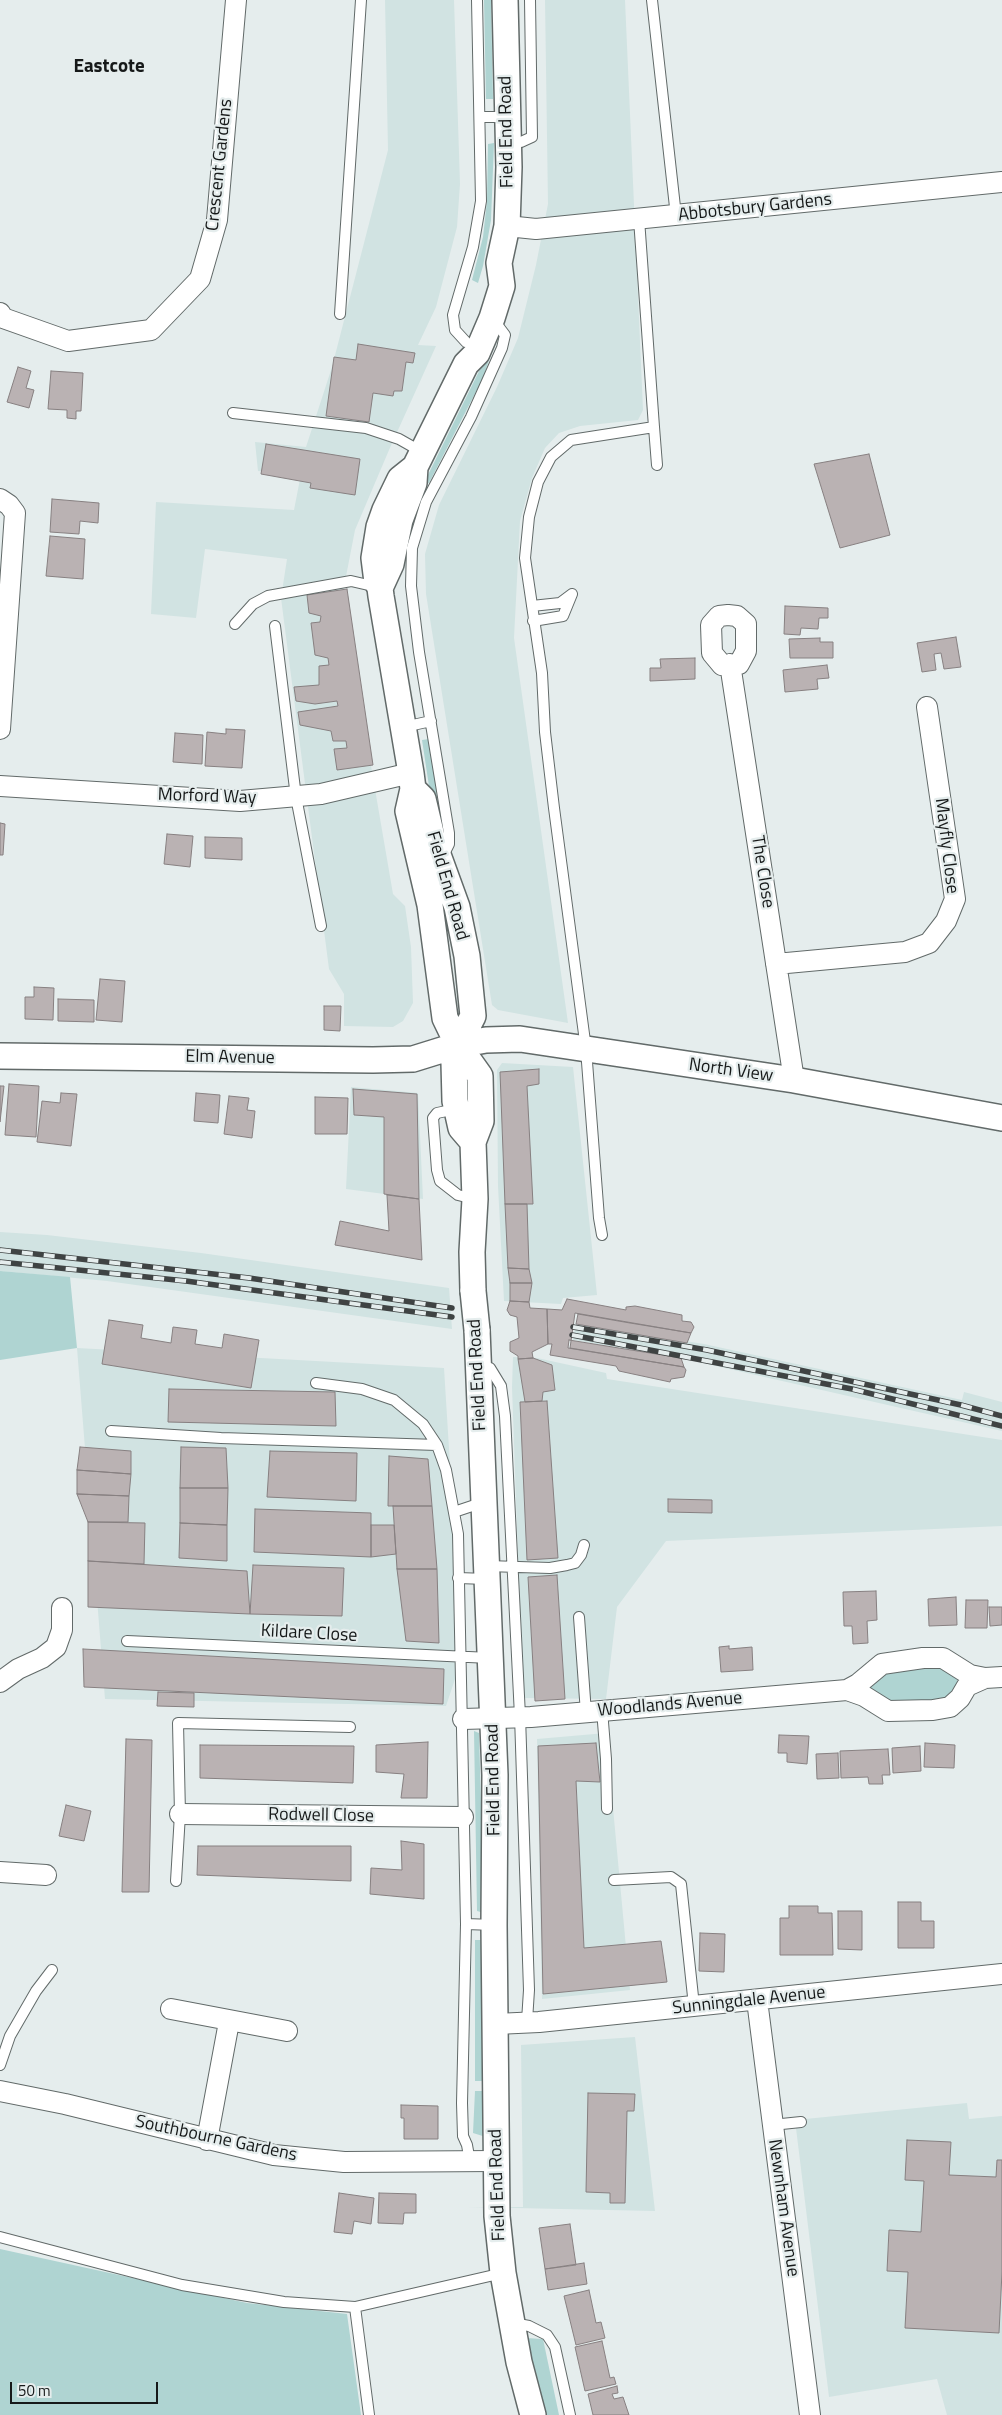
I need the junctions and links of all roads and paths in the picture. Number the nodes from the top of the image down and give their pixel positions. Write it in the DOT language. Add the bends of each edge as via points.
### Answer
graph roads {
  1 [pos="236,0"];
  2 [pos="362,0"];
  3 [pos="477,0"];
  4 [pos="505,0"];
  5 [pos="530,0"];
  6 [pos="652,0"];
  7 [pos="480,117"];
  8 [pos="507,117"];
  9 [pos="509,142"];
  10 [pos="1002,182"];
  11 [pos="676,216"];
  12 [pos="639,219"];
  13 [pos="507,226"];
  14 [pos="499,263"];
  15 [pos="0,313"];
  16 [pos="340,314"];
  17 [pos="492,318"];
  18 [pos="466,353"];
  19 [pos="233,413"];
  20 [pos="654,427"];
  21 [pos="419,460"];
  22 [pos="656,464"];
  23 [pos="0,499"];
  24 [pos="417,500"];
  25 [pos="380,588"];
  26 [pos="532,606"];
  27 [pos="533,621"];
  28 [pos="235,624"];
  29 [pos="275,626"];
  30 [pos="3,632"];
  31 [pos="730,664"];
  32 [pos="927,707"];
  33 [pos="431,720"];
  34 [pos="404,727"];
  35 [pos="0,729"];
  36 [pos="412,781"];
  37 [pos="0,786"];
  38 [pos="296,797"];
  39 [pos="440,860"];
  40 [pos="321,926"];
  41 [pos="776,964"];
  42 [pos="458,1045"];
  43 [pos="586,1049"];
  44 [pos="0,1056"];
  45 [pos="794,1080"];
  46 [pos="456,1109"];
  47 [pos="1002,1118"];
  48 [pos="473,1142"];
  49 [pos="475,1199"];
  50 [pos="602,1235"];
  51 [pos="479,1364"];
  52 [pos="316,1383"];
  53 [pos="111,1431"];
  54 [pos="437,1445"];
  55 [pos="484,1501"];
  56 [pos="454,1512"];
  57 [pos="584,1544"];
  58 [pos="512,1566"];
  59 [pos="488,1572"];
  60 [pos="458,1578"];
  61 [pos="62,1608"];
  62 [pos="579,1617"];
  63 [pos="127,1642"];
  64 [pos="462,1658"];
  65 [pos="490,1658"];
  66 [pos="993,1677"];
  67 [pos="0,1682"];
  68 [pos="847,1690"];
  69 [pos="594,1711"];
  70 [pos="520,1716"];
  71 [pos="493,1718"];
  72 [pos="463,1719"];
  73 [pos="350,1727"];
  74 [pos="607,1809"];
  75 [pos="180,1814"];
  76 [pos="462,1817"];
  77 [pos="0,1872"];
  78 [pos="46,1875"];
  79 [pos="614,1880"];
  80 [pos="176,1881"];
  81 [pos="466,1924"];
  82 [pos="494,1925"];
  83 [pos="52,1970"];
  84 [pos="1002,1974"];
  85 [pos="757,2000"];
  86 [pos="694,2006"];
  87 [pos="171,2009"];
  88 [pos="527,2021"];
  89 [pos="229,2022"];
  90 [pos="496,2024"];
  91 [pos="287,2031"];
  92 [pos="0,2065"];
  93 [pos="0,2091"];
  94 [pos="801,2122"];
  95 [pos="772,2125"];
  96 [pos="207,2140"];
  97 [pos="495,2161"];
  98 [pos="470,2162"];
  99 [pos="0,2238"];
  100 [pos="503,2273"];
  101 [pos="355,2306"];
  102 [pos="512,2323"];
  103 [pos="369,2415"];
  104 [pos="533,2415"];
  105 [pos="570,2415"];
  106 [pos="810,2415"];
  1 -- 15 [label="street, Crescent Gardens" via="217,220 200,279 151,330 68,341 3,318"];
  2 -- 16 [label="lane"];
  3 -- 7 [label="lane"];
  4 -- 8 [label="street, Field End Road"];
  5 -- 9 [label="lane" via="532,137 522,142"];
  6 -- 11 [label="lane"];
  7 -- 8 [label="lane"];
  7 -- 18 [label="lane" via="481,201 478,227 453,315 455,330"];
  8 -- 9 [label="street, Field End Road"];
  9 -- 13 [label="street, Field End Road"];
  10 -- 11 [label="street, Abbotsbury Gardens"];
  11 -- 12 [label="street, Abbotsbury Gardens"];
  12 -- 13 [label="street, Abbotsbury Gardens" via="536,229"];
  12 -- 20 [label="lane"];
  13 -- 14 [label="street, Field End Road"];
  14 -- 17 [label="street, Field End Road" via="502,286"];
  14 -- 18 [label="street, Field End Road" via="487,281"];
  17 -- 18 [label="street, Field End Road" via="477,352"];
  17 -- 24 [label="lane" via="504,335 502,348 471,417"];
  18 -- 21 [label="street, Field End Road"];
  19 -- 21 [label="lane" via="366,428 399,439"];
  20 -- 22 [label="lane"];
  20 -- 26 [label="lane" via="571,440 551,457 538,482 529,517 526,558"];
  21 -- 24 [label="street, Field End Road" via="414,483"];
  21 -- 25 [label="street, Field End Road" via="400,479 379,527 374,558"];
  23 -- 30 [label="street" via="15,513"];
  24 -- 25 [label="street, Field End Road" via="396,537 391,564"];
  24 -- 33 [label="lane" via="411,586"];
  25 -- 28 [label="lane" via="351,581 268,596 253,604"];
  25 -- 34 [label="street, Field End Road"];
  26 -- 27 [label="lane"];
  26 -- 27 [label="lane" via="560,603 572,594 563,616"];
  27 -- 43 [label="lane" via="542,673 545,732"];
  29 -- 38 [label="lane"];
  30 -- 35 [label="street"];
  31 -- 41 [label="street, The Close"];
  32 -- 41 [label="street, Mayfly Close" via="955,899 946,921 929,943 905,952"];
  33 -- 34 [label="lane"];
  33 -- 39 [label="lane" via="450,834 449,844"];
  34 -- 36 [label="street, Field End Road"];
  36 -- 38 [label="street, Morford Way"];
  36 -- 39 [label="street, Field End Road" via="423,799"];
  36 -- 42 [label="street, Field End Road" via="408,811 430,905 445,1018"];
  37 -- 38 [label="street, Morford Way" via="240,801"];
  38 -- 40 [label="lane"];
  39 -- 42 [label="street, Field End Road" via="460,921 473,1016"];
  41 -- 45 [label="street, The Close"];
  42 -- 43 [label="street, North View" via="504,1039"];
  42 -- 44 [label="street, Elm Avenue" via="413,1058 372,1060"];
  42 -- 46 [label="street, Field End Road" via="454,1063"];
  42 -- 48 [label="street, Field End Road" via="480,1076 482,1121"];
  43 -- 45 [label="street, North View"];
  43 -- 50 [label="lane"];
  45 -- 47 [label="street, North View"];
  46 -- 48 [label="street, Field End Road" via="461,1128"];
  46 -- 49 [label="lane" via="438,1113 432,1118 437,1170 440,1181 458,1195"];
  48 -- 49 [label="street, Field End Road"];
  49 -- 51 [label="street, Field End Road, bridge" via="472,1252"];
  51 -- 55 [label="street, Field End Road"];
  51 -- 58 [label="lane" via="490,1368 501,1386"];
  52 -- 54 [label="lane" via="362,1389 394,1400 423,1424"];
  53 -- 54 [label="lane"];
  54 -- 56 [label="lane" via="446,1470"];
  55 -- 56 [label="lane"];
  55 -- 59 [label="street, Field End Road"];
  56 -- 60 [label="lane" via="458,1534"];
  57 -- 58 [label="lane" via="575,1563 550,1568"];
  58 -- 59 [label="lane"];
  58 -- 70 [label="lane"];
  59 -- 60 [label="lane"];
  59 -- 65 [label="street, Field End Road"];
  60 -- 64 [label="lane"];
  61 -- 67 [label="street" via="62,1630 56,1647"];
  62 -- 69 [label="lane"];
  63 -- 64 [label="lane, Kildare Close"];
  64 -- 65 [label="lane, Kildare Close"];
  64 -- 72 [label="lane"];
  65 -- 71 [label="street, Field End Road"];
  66 -- 68 [label="street, Woodlands Avenue" via="970,1675 943,1658 923,1658 882,1664"];
  66 -- 68 [label="street, Woodlands Avenue" via="967,1686 950,1707 933,1710 888,1711"];
  68 -- 69 [label="street, Woodlands Avenue"];
  69 -- 70 [label="street, Woodlands Avenue"];
  69 -- 74 [label="lane" via="606,1759"];
  70 -- 71 [label="street, Woodlands Avenue"];
  70 -- 88 [label="lane" via="529,1990"];
  71 -- 72 [label="street, Woodlands Avenue"];
  71 -- 82 [label="street, Field End Road" via="496,1820"];
  72 -- 76 [label="lane"];
  73 -- 75 [label="lane" via="178,1723"];
  75 -- 76 [label="street, Rodwell Close"];
  75 -- 80 [label="lane"];
  76 -- 81 [label="lane"];
  77 -- 78 [label="street"];
  79 -- 86 [label="lane" via="671,1877 681,1884"];
  81 -- 82 [label="lane"];
  81 -- 98 [label="lane" via="462,2093 463,2136"];
  82 -- 90 [label="street, Field End Road"];
  83 -- 92 [label="lane" via="10,2036"];
  84 -- 85 [label="street, Sunningdale Avenue"];
  85 -- 86 [label="street, Sunningdale Avenue"];
  85 -- 95 [label="street, Newnham Avenue"];
  86 -- 88 [label="street, Sunningdale Avenue"];
  87 -- 89 [label="street"];
  88 -- 90 [label="street, Sunningdale Avenue"];
  89 -- 91 [label="street"];
  89 -- 96 [label="street"];
  90 -- 97 [label="street, Field End Road"];
  93 -- 96 [label="street, Southbourne Gardens" via="66,2104"];
  94 -- 95 [label="lane"];
  95 -- 106 [label="street, Newnham Avenue"];
  96 -- 98 [label="street, Southbourne Gardens" via="274,2155 344,2162"];
  97 -- 98 [label="street, Southbourne Gardens"];
  97 -- 100 [label="street, Field End Road"];
  99 -- 101 [label="lane" via="182,2285 284,2302"];
  100 -- 101 [label="lane"];
  100 -- 102 [label="street, Field End Road"];
  101 -- 103 [label="lane"];
  102 -- 104 [label="street, Field End Road"];
  102 -- 105 [label="lane" via="529,2326 547,2335 555,2347"];
}
